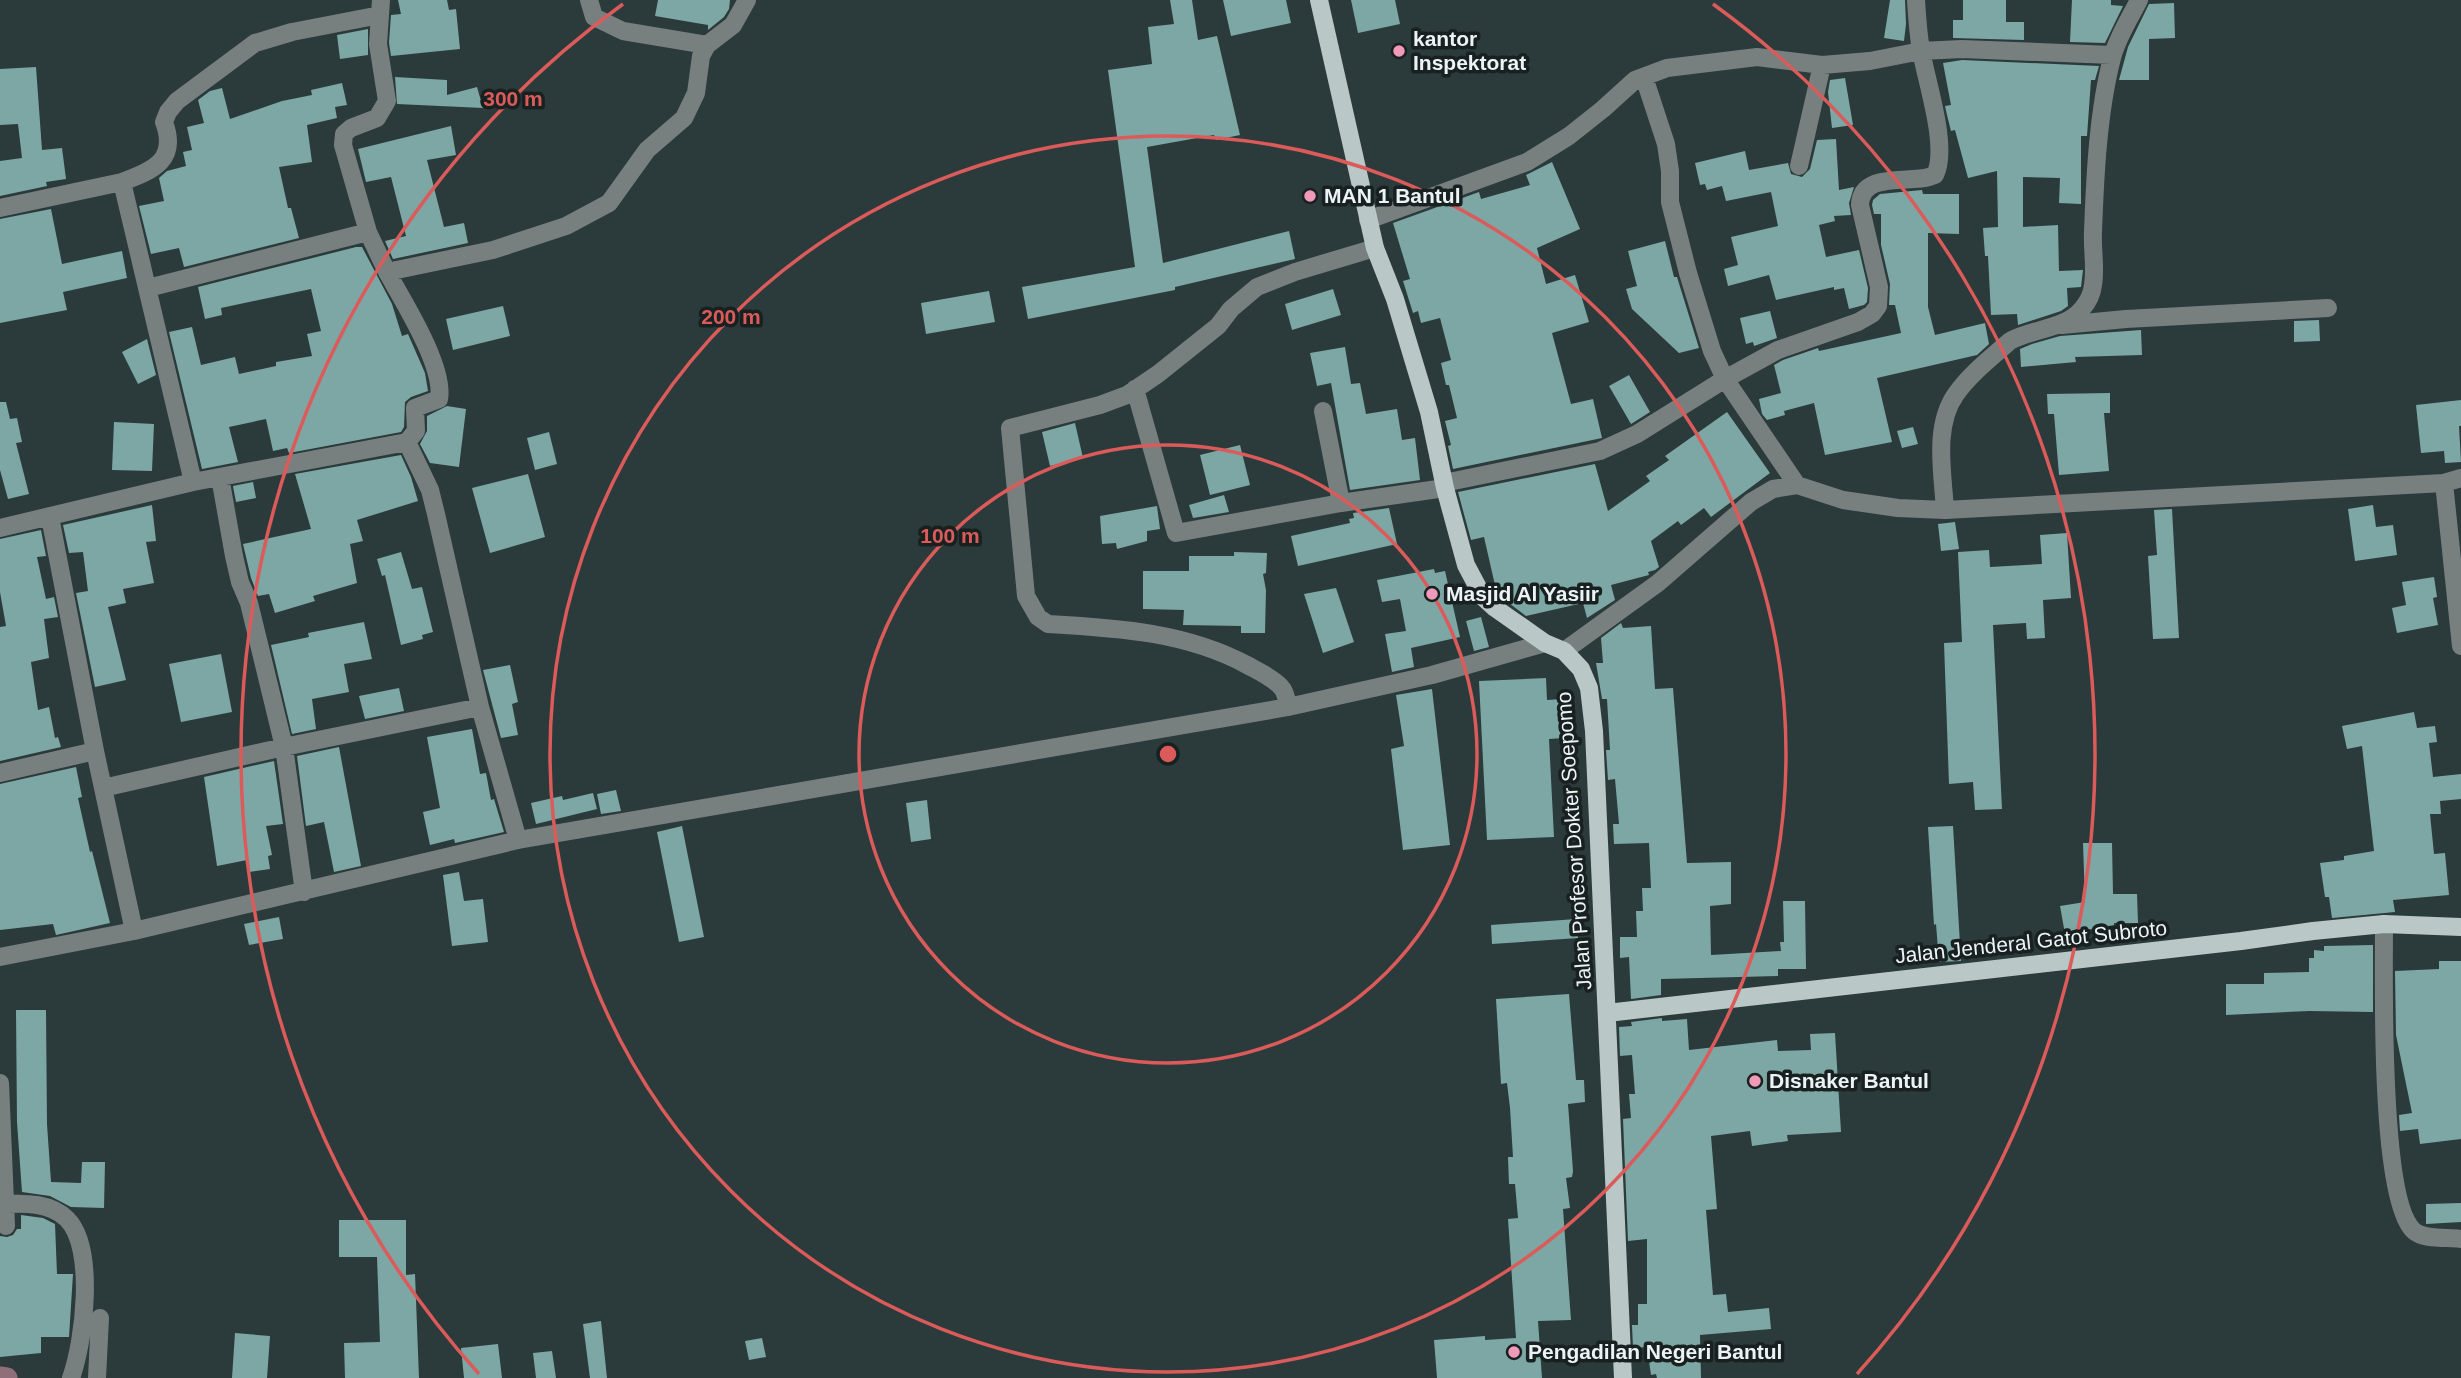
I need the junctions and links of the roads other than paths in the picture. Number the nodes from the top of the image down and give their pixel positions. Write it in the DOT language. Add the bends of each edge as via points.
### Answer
graph roads {
  1 [pos="589,0"];
  2 [pos="747,0"];
  3 [pos="1319,0"];
  4 [pos="1916,0"];
  5 [pos="2139,0"];
  6 [pos="381,7"];
  7 [pos="707,45"];
  8 [pos="1921,51"];
  9 [pos="2112,55"];
  10 [pos="1822,65"];
  11 [pos="1644,76"];
  12 [pos="1799,166"];
  13 [pos="122,182"];
  14 [pos="0,208"];
  15 [pos="1368,220"];
  16 [pos="368,232"];
  17 [pos="1374,248"];
  18 [pos="387,272"];
  19 [pos="148,288"];
  20 [pos="2328,308"];
  21 [pos="2054,326"];
  22 [pos="1725,379"];
  23 [pos="1135,389"];
  24 [pos="1323,411"];
  25 [pos="407,442"];
  26 [pos="220,477"];
  27 [pos="2453,480"];
  28 [pos="193,482"];
  29 [pos="1445,485"];
  30 [pos="1797,485"];
  31 [pos="1341,503"];
  32 [pos="2454,506"];
  33 [pos="1945,510"];
  34 [pos="50,517"];
  35 [pos="0,528"];
  36 [pos="1545,643"];
  37 [pos="2461,646"];
  38 [pos="1564,650"];
  39 [pos="480,707"];
  40 [pos="1288,707"];
  41 [pos="284,747"];
  42 [pos="95,751"];
  43 [pos="0,773"];
  44 [pos="103,788"];
  45 [pos="518,841"];
  46 [pos="304,892"];
  47 [pos="2384,924"];
  48 [pos="2461,927"];
  49 [pos="134,931"];
  50 [pos="0,957"];
  51 [pos="1607,1013"];
  52 [pos="0,1083"];
  53 [pos="5,1204"];
  54 [pos="6,1226"];
  55 [pos="2461,1238"];
  56 [pos="100,1318"];
  57 [pos="73,1373"];
  58 [pos="97,1378"];
  59 [pos="1623,1378"];
  1 -- 7 [label="street" via="594,17 614,28"];
  2 -- 7 [label="street" via="733,26"];
  3 -- 15 [label="main road"];
  4 -- 8 [label="street"];
  5 -- 9 [label="street"];
  6 -- 13 [label="street" via="255,43 177,101 164,122 170,145 165,157 140,176"];
  6 -- 16 [label="street" via="378,44 387,101 377,118 344,134 343,145"];
  7 -- 18 [label="street" via="698,68 696,93 684,118 647,149 609,203 566,226 493,250"];
  8 -- 9 [label="street"];
  8 -- 10 [label="street"];
  8 -- 22 [label="street" via="1937,121 1939,166 1930,177 1874,183 1861,195 1860,209 1879,287 1876,310 1777,351"];
  9 -- 21 [label="street" via="2099,143 2093,288 2080,310"];
  10 -- 11 [label="street" via="1757,58 1667,68"];
  10 -- 12 [label="street"];
  11 -- 15 [label="street" via="1569,136 1527,162"];
  11 -- 22 [label="street" via="1666,144 1670,202 1688,273"];
  13 -- 14 [label="street"];
  13 -- 19 [label="street"];
  15 -- 17 [label="main road"];
  16 -- 18 [label="street"];
  16 -- 19 [label="street"];
  17 -- 23 [label="street" via="1257,287 1218,326"];
  17 -- 29 [label="main road" via="1412,354"];
  18 -- 25 [label="street" via="423,338 439,387 439,399 415,408 416,431"];
  19 -- 28 [label="street"];
  20 -- 21 [label="street"];
  21 -- 33 [label="street" via="2010,341 1956,394 1941,442"];
  22 -- 29 [label="street" via="1637,434 1600,451"];
  22 -- 30 [label="street"];
  23 -- 31 [label="street" via="1177,533"];
  23 -- 40 [label="street" via="1100,405 1010,428 1030,606 1048,624 1154,633 1228,655 1283,689"];
  24 -- 31 [label="street"];
  25 -- 26 [label="street"];
  25 -- 39 [label="street" via="433,502"];
  26 -- 28 [label="street"];
  26 -- 41 [label="street" via="237,569"];
  27 -- 32 [label="street"];
  27 -- 33 [label="street"];
  28 -- 34 [label="street"];
  29 -- 31 [label="street"];
  29 -- 36 [label="main road" via="1475,585 1504,616"];
  30 -- 33 [label="street" via="1843,500"];
  30 -- 38 [label="street" via="1773,489 1751,502 1658,583"];
  32 -- 37 [label="street"];
  34 -- 35 [label="street"];
  34 -- 42 [label="street"];
  36 -- 38 [label="main road"];
  36 -- 40 [label="street" via="1432,675"];
  38 -- 51 [label="main road, Jalan Profesor Dokter Soepomo" via="1581,669 1591,704"];
  39 -- 41 [label="street"];
  39 -- 45 [label="street"];
  40 -- 45 [label="street"];
  41 -- 44 [label="street"];
  41 -- 46 [label="street"];
  42 -- 43 [label="street"];
  42 -- 44 [label="street"];
  44 -- 49 [label="street"];
  45 -- 46 [label="street"];
  46 -- 49 [label="street"];
  47 -- 48 [label="main road, Jalan Jenderal Gatot Subroto"];
  47 -- 51 [label="main road, Jalan Jenderal Gatot Subroto"];
  47 -- 55 [label="street" via="2383,1049 2395,1181 2405,1218 2414,1231"];
  49 -- 50 [label="street"];
  51 -- 59 [label="main road, Jalan Profesor Dokter Soepomo"];
  52 -- 53 [label="street"];
  53 -- 54 [label="street"];
  53 -- 57 [label="street" via="47,1208 66,1219 79,1235 83,1322"];
  56 -- 58 [label="street"];
}
